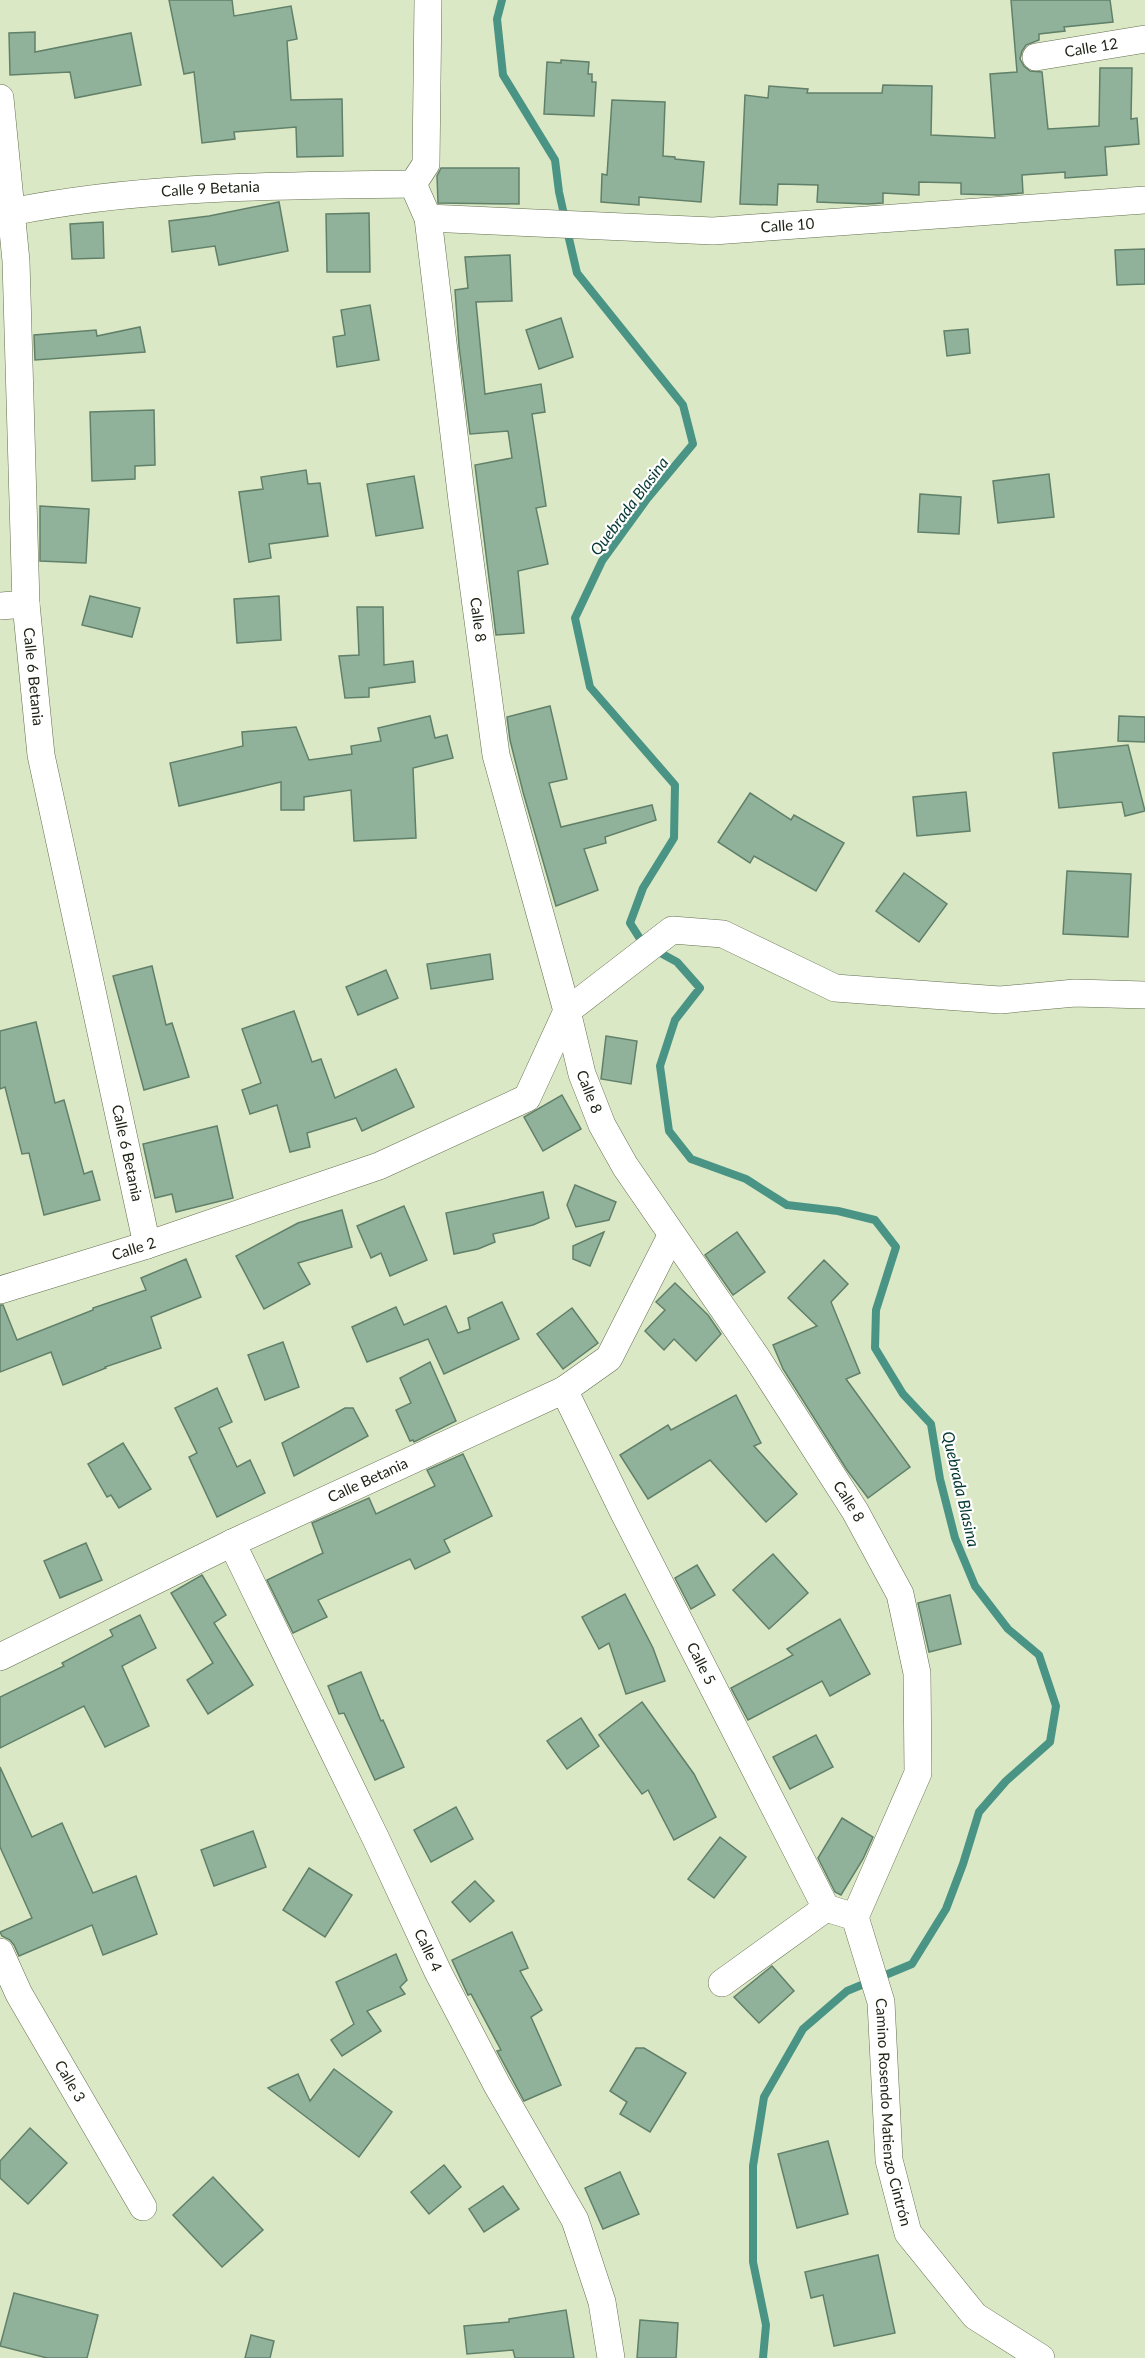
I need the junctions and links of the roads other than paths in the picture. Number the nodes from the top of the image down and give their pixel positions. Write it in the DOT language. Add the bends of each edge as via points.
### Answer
graph roads {
  1 [pos="428,0"];
  2 [pos="1145,39"];
  3 [pos="1036,57"];
  4 [pos="0,98"];
  5 [pos="413,184"];
  6 [pos="1145,200"];
  7 [pos="11,212"];
  8 [pos="428,218"];
  9 [pos="13,605"];
  10 [pos="1145,995"];
  11 [pos="567,1011"];
  12 [pos="671,1236"];
  13 [pos="147,1245"];
  14 [pos="0,1290"];
  15 [pos="564,1390"];
  16 [pos="232,1543"];
  17 [pos="0,1657"];
  18 [pos="826,1908"];
  19 [pos="855,1917"];
  20 [pos="0,1952"];
  21 [pos="722,1983"];
  22 [pos="10,1998"];
  23 [pos="143,2207"];
  24 [pos="611,2358"];
  25 [pos="1041,2358"];
  1 -- 5 [label="street" via="426,164"];
  2 -- 3 [label="street, Calle 12"];
  4 -- 7 [label="street, Calle 6 Betania"];
  5 -- 7 [label="street, Calle 9 Betania" via="227,187 56,203"];
  5 -- 8 [label="street, Calle 8"];
  6 -- 8 [label="street, Calle 10" via="713,231"];
  7 -- 9 [label="street, Calle 6 Betania" via="16,261"];
  8 -- 11 [label="street, Calle 8" via="496,755"];
  9 -- 13 [label="street, Calle 6 Betania" via="41,755"];
  10 -- 11 [label="street" via="1075,993 1000,1000 835,988 723,934 672,930"];
  11 -- 12 [label="street, Calle 8" via="582,1074 602,1125"];
  11 -- 13 [label="street, Calle 2" via="527,1098 379,1166"];
  12 -- 15 [label="street, Calle Betania" via="609,1358"];
  12 -- 19 [label="street, Calle 8" via="757,1358 855,1511 900,1594 917,1673 918,1773"];
  13 -- 14 [label="street, Calle 2"];
  15 -- 16 [label="street, Calle Betania"];
  15 -- 18 [label="street, Calle 5"];
  16 -- 17 [label="street, Calle Betania"];
  16 -- 24 [label="street, Calle 4" via="438,1972 575,2220 602,2302"];
  18 -- 19 [label="street"];
  18 -- 21 [label="street"];
  19 -- 25 [label="street, Camino Rosendo Matienzo Cintrón" via="879,1997 889,2160 908,2234 975,2316"];
  20 -- 22 [label="street, Calle 3"];
  22 -- 23 [label="street, Calle 3"];
}
